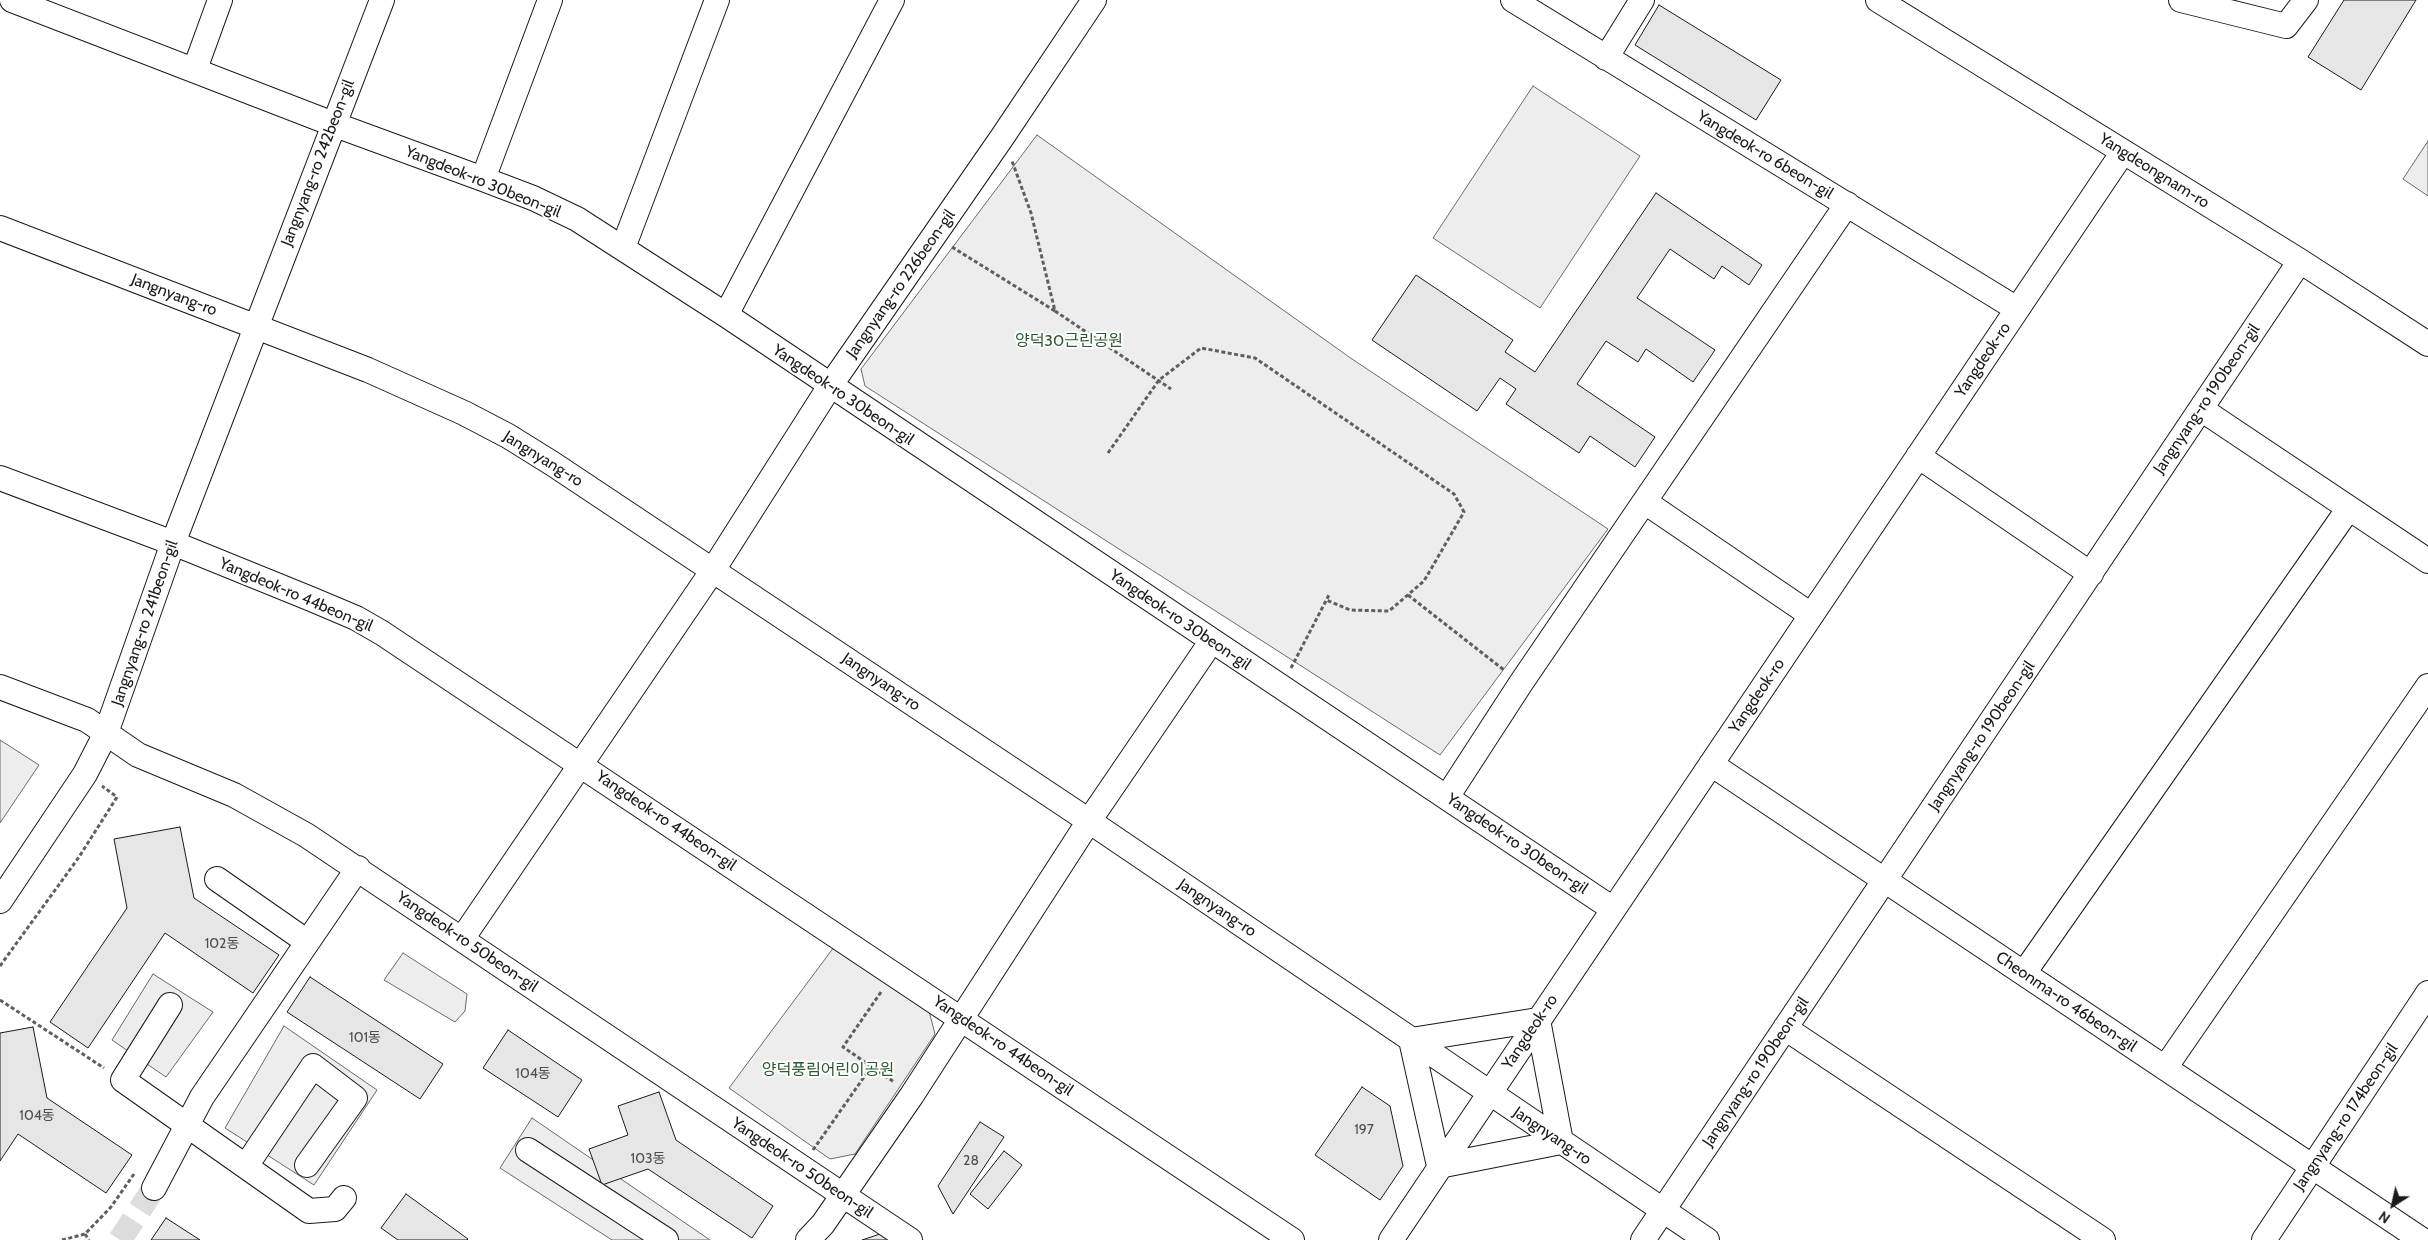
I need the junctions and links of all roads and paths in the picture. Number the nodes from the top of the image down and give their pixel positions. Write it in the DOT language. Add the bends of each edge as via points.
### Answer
graph roads {
  1 [pos="12,0"];
  2 [pos="220,0"];
  3 [pos="382,0"];
  4 [pos="550,0"];
  5 [pos="717,0"];
  6 [pos="892,0"];
  7 [pos="1513,0"];
  8 [pos="1642,0"];
  9 [pos="1878,0"];
  10 [pos="2181,0"];
  11 [pos="2306,0"];
  12 [pos="1091,1"];
  13 [pos="2211,4"];
  14 [pos="58,8"];
  15 [pos="1606,58"];
  16 [pos="194,69"];
  17 [pos="333,124"];
  18 [pos="1004,136"];
  19 [pos="2123,152"];
  20 [pos="483,179"];
  21 [pos="1847,204"];
  22 [pos="0,228"];
  23 [pos="934,236"];
  24 [pos="623,248"];
  25 [pos="2300,261"];
  26 [pos="2017,309"];
  27 [pos="1055,311"];
  28 [pos="726,315"];
  29 [pos="256,327"];
  30 [pos="2428,344"];
  31 [pos="1158,380"];
  32 [pos="830,386"];
  33 [pos="1171,389"];
  34 [pos="2201,409"];
  35 [pos="1108,453"];
  36 [pos="1918,456"];
  37 [pos="0,478"];
  38 [pos="1645,502"];
  39 [pos="2349,508"];
  40 [pos="172,543"];
  41 [pos="2428,561"];
  42 [pos="713,570"];
  43 [pos="2091,574"];
  44 [pos="1330,593"];
  45 [pos="1408,595"];
  46 [pos="1326,600"];
  47 [pos="1811,616"];
  48 [pos="1212,642"];
  49 [pos="1521,683"];
  50 [pos="2428,686"];
  51 [pos="0,687"];
  52 [pos="1281,687"];
  53 [pos="106,733"];
  54 [pos="1711,764"];
  55 [pos="582,766"];
  56 [pos="86,774"];
  57 [pos="1447,797"];
  58 [pos="1089,820"];
  59 [pos="358,868"];
  60 [pos="216,880"];
  61 [pos="1885,880"];
  62 [pos="0,901"];
  63 [pos="1613,909"];
  64 [pos="462,939"];
  65 [pos="306,941"];
  66 [pos="0,966"];
  67 [pos="895,973"];
  68 [pos="2024,973"];
  69 [pos="2428,993"];
  70 [pos="0,1000"];
  71 [pos="170,1005"];
  72 [pos="962,1018"];
  73 [pos="1538,1020"];
  74 [pos="1785,1028"];
  75 [pos="1411,1040"];
  76 [pos="871,1066"];
  77 [pos="2164,1068"];
  78 [pos="123,1080"];
  79 [pos="1489,1093"];
  80 [pos="912,1095"];
  81 [pos="187,1125"];
  82 [pos="1561,1142"];
  83 [pos="528,1150"];
  84 [pos="307,1165"];
  85 [pos="246,1166"];
  86 [pos="1440,1166"];
  87 [pos="2312,1167"];
  88 [pos="801,1168"];
  89 [pos="137,1169"];
  90 [pos="154,1188"];
  91 [pos="843,1196"];
  92 [pos="344,1198"];
  93 [pos="1663,1211"];
  94 [pos="85,1234"];
  95 [pos="62,1240"];
  96 [pos="89,1240"];
  97 [pos="666,1240"];
  98 [pos="808,1240"];
  99 [pos="910,1240"];
  100 [pos="1292,1240"];
  101 [pos="1391,1240"];
  102 [pos="1644,1240"];
  103 [pos="1707,1240"];
  104 [pos="2103,1240"];
  105 [pos="2264,1240"];
  106 [pos="2422,1240"];
  1 -- 14 [label="street, Yangdeok-ro 30beon-gil"];
  2 -- 16 [label="street"];
  3 -- 17 [label="street, Jangnyang-ro 242beon-gil"];
  4 -- 20 [label="street"];
  5 -- 24 [label="street"];
  6 -- 28 [label="street"];
  7 -- 15 [label="street, Yangdeok-ro 6beon-gil"];
  8 -- 15 [label="street"];
  9 -- 19 [label="street, Yangdeongnam-ro"];
  10 -- 13 [label="street"];
  11 -- 13 [label="street" via="2286,26"];
  12 -- 18 [label="street, Jangnyang-ro 226beon-gil"];
  14 -- 16 [label="street, Yangdeok-ro 30beon-gil"];
  15 -- 21 [label="street, Yangdeok-ro 6beon-gil"];
  16 -- 17 [label="street, Yangdeok-ro 30beon-gil"];
  17 -- 20 [label="street, Yangdeok-ro 30beon-gil"];
  17 -- 29 [label="street, Jangnyang-ro 242beon-gil"];
  18 -- 23 [label="street, Jangnyang-ro 226beon-gil"];
  18 -- 27 [label="path" via="1031,213"];
  19 -- 25 [label="street, Yangdeongnam-ro"];
  19 -- 26 [label="street, Yangdeok-ro"];
  20 -- 24 [label="street, Yangdeok-ro 30beon-gil" via="577,219"];
  21 -- 26 [label="street, Yangdeok-ro 6beon-gil"];
  21 -- 38 [label="street"];
  22 -- 29 [label="street, Jangnyang-ro"];
  23 -- 27 [label="path"];
  23 -- 32 [label="street, Jangnyang-ro 226beon-gil"];
  24 -- 28 [label="street, Yangdeok-ro 30beon-gil"];
  25 -- 30 [label="street, Yangdeongnam-ro"];
  25 -- 34 [label="street, Jangnyang-ro 190beon-gil"];
  26 -- 36 [label="street, Yangdeok-ro"];
  27 -- 31 [label="path"];
  28 -- 32 [label="street, Yangdeok-ro 30beon-gil"];
  29 -- 40 [label="street, Jangnyang-ro 241beon-gil"];
  29 -- 42 [label="street, Jangnyang-ro" via="418,391 499,432"];
  31 -- 33 [label="path"];
  31 -- 35 [label="path"];
  31 -- 45 [label="path" via="1201,348 1255,358 1454,494 1464,512 1424,581"];
  32 -- 42 [label="street, Jangnyang-ro 226beon-gil"];
  32 -- 48 [label="street, Yangdeok-ro 30beon-gil"];
  34 -- 39 [label="street"];
  34 -- 43 [label="street, Jangnyang-ro 190beon-gil"];
  36 -- 43 [label="street"];
  36 -- 47 [label="street, Yangdeok-ro"];
  37 -- 40 [label="street, Yangdeok-ro 44beon-gil"];
  38 -- 47 [label="street"];
  38 -- 49 [label="street"];
  39 -- 41 [label="street"];
  39 -- 68 [label="street"];
  40 -- 53 [label="street, Jangnyang-ro 241beon-gil"];
  40 -- 55 [label="street, Yangdeok-ro 44beon-gil" via="356,618"];
  42 -- 55 [label="street, Jangnyang-ro 226beon-gil"];
  42 -- 58 [label="street, Jangnyang-ro"];
  43 -- 61 [label="street, Jangnyang-ro 190beon-gil"];
  44 -- 46 [label="path"];
  45 -- 46 [label="path" via="1389,611 1350,610"];
  45 -- 49 [label="path"];
  46 -- 52 [label="path"];
  47 -- 54 [label="street, Yangdeok-ro"];
  48 -- 52 [label="street, Yangdeok-ro 30beon-gil"];
  48 -- 58 [label="street"];
  49 -- 57 [label="street"];
  50 -- 77 [label="street"];
  51 -- 53 [label="street, Yangdeok-ro 50beon-gil" via="86,720"];
  52 -- 57 [label="street, Yangdeok-ro 30beon-gil"];
  53 -- 56 [label="street, Jangnyang-ro 241beon-gil"];
  53 -- 59 [label="street, Yangdeok-ro 50beon-gil" via="138,755 234,795 274,816"];
  54 -- 61 [label="street, Cheonma-ro 46beon-gil"];
  54 -- 63 [label="street, Yangdeok-ro"];
  55 -- 64 [label="street, Jangnyang-ro 226beon-gil"];
  55 -- 67 [label="street, Yangdeok-ro 44beon-gil"];
  56 -- 62 [label="street, Jangnyang-ro 241beon-gil"];
  56 -- 66 [label="path" via="117,796 79,857"];
  57 -- 63 [label="street, Yangdeok-ro 30beon-gil"];
  58 -- 72 [label="street"];
  58 -- 75 [label="street, Jangnyang-ro"];
  59 -- 64 [label="street, Yangdeok-ro 50beon-gil"];
  59 -- 65 [label="street"];
  60 -- 65 [label="street"];
  61 -- 68 [label="street, Cheonma-ro 46beon-gil"];
  61 -- 74 [label="street, Jangnyang-ro 190beon-gil"];
  63 -- 73 [label="street, Yangdeok-ro"];
  64 -- 88 [label="street, Yangdeok-ro 50beon-gil"];
  65 -- 81 [label="street" via="202,1097"];
  67 -- 72 [label="street, Yangdeok-ro 44beon-gil"];
  67 -- 76 [label="path" via="843,1047"];
  68 -- 77 [label="street, Cheonma-ro 46beon-gil"];
  69 -- 87 [label="street, Jangnyang-ro 174beon-gil"];
  70 -- 78 [label="path"];
  71 -- 78 [label="street"];
  72 -- 80 [label="street"];
  72 -- 100 [label="street, Yangdeok-ro 44beon-gil"];
  73 -- 75 [label="street"];
  73 -- 79 [label="street, Yangdeok-ro"];
  73 -- 82 [label="street"];
  74 -- 93 [label="street, Jangnyang-ro 190beon-gil"];
  74 -- 104 [label="street"];
  75 -- 79 [label="street, Jangnyang-ro"];
  75 -- 86 [label="street"];
  76 -- 80 [label="path"];
  76 -- 88 [label="path"];
  77 -- 87 [label="street, Cheonma-ro 46beon-gil"];
  78 -- 81 [label="street"];
  79 -- 82 [label="street, Jangnyang-ro"];
  79 -- 86 [label="street, Yangdeok-ro"];
  80 -- 91 [label="street"];
  81 -- 85 [label="street"];
  81 -- 90 [label="street"];
  82 -- 86 [label="street"];
  82 -- 93 [label="street, Jangnyang-ro"];
  83 -- 97 [label="street"];
  84 -- 85 [label="street" via="355,1098 313,1066"];
  85 -- 92 [label="street" via="309,1211 335,1208"];
  86 -- 101 [label="street, Yangdeok-ro"];
  87 -- 105 [label="street, Jangnyang-ro 174beon-gil"];
  87 -- 106 [label="street, Cheonma-ro 46beon-gil"];
  88 -- 91 [label="street, Yangdeok-ro 50beon-gil"];
  89 -- 94 [label="path" via="111,1207"];
  91 -- 98 [label="street" via="824,1224"];
  91 -- 99 [label="street, Yangdeok-ro 50beon-gil"];
  93 -- 102 [label="street, Jangnyang-ro 190beon-gil"];
  93 -- 103 [label="street, Jangnyang-ro"];
  94 -- 95 [label="path"];
  94 -- 96 [label="path"];
}
